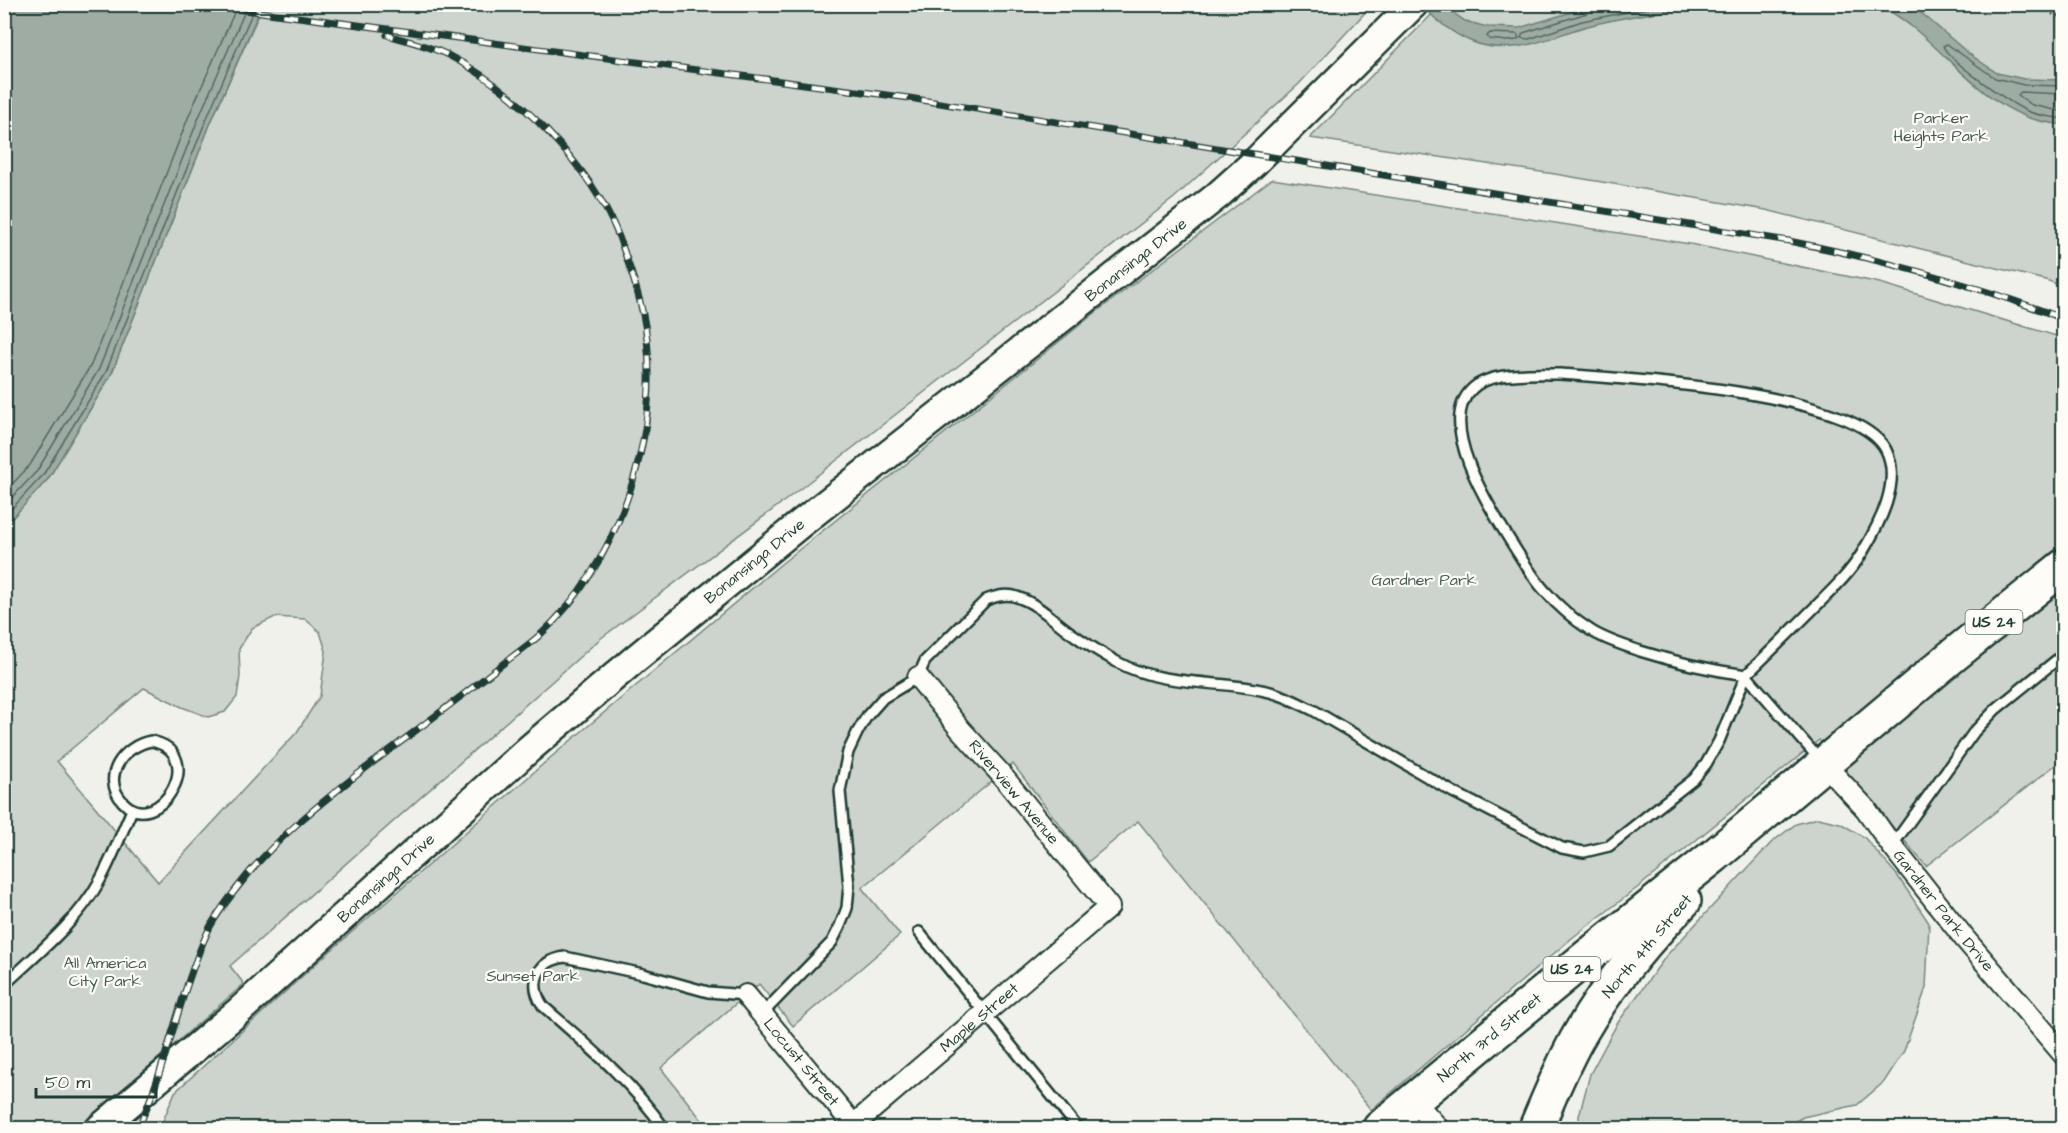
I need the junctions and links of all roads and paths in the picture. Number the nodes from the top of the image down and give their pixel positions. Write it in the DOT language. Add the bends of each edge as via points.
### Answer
graph roads {
  1 [pos="1414,4"];
  2 [pos="2037,4"];
  3 [pos="2064,17"];
  4 [pos="2064,566"];
  5 [pos="2064,654"];
  6 [pos="1746,675"];
  7 [pos="918,677"];
  8 [pos="1825,765"];
  9 [pos="132,810"];
  10 [pos="1768,812"];
  11 [pos="1892,846"];
  12 [pos="1109,907"];
  13 [pos="919,932"];
  14 [pos="4,985"];
  15 [pos="746,995"];
  16 [pos="762,1014"];
  17 [pos="984,1014"];
  18 [pos="2064,1055"];
  19 [pos="1414,1101"];
  20 [pos="853,1127"];
  21 [pos="100,1128"];
  22 [pos="664,1128"];
  23 [pos="1078,1128"];
  24 [pos="1380,1128"];
  25 [pos="1438,1128"];
  26 [pos="1536,1128"];
  1 -- 21 [label="street, Bonansinga Drive" via="1217,196 635,659 529,749 239,1011"];
  2 -- 3 [label="path"];
  4 -- 8 [label="highway, US 24"];
  5 -- 11 [label="lane" via="1974,732"];
  6 -- 6 [label="lane" via="1674,662 1610,641 1564,611 1544,590 1473,476 1460,417 1461,406 1471,390 1489,379 1560,374 1718,388 1807,407 1866,429 1877,437 1890,459 1891,481 1878,523 1862,554 1840,582"];
  6 -- 7 [label="lane" via="1719,741 1694,779 1618,840 1584,852 1562,848 1484,809 1285,696 1137,670 1084,642 1017,596 986,600 925,661"];
  6 -- 8 [label="lane"];
  7 -- 12 [label="street, Riverview Avenue"];
  7 -- 16 [label="lane" via="883,698 867,716 848,752 840,791 849,886 840,926 832,942"];
  8 -- 10 [label="highway, US 24"];
  8 -- 11 [label="street, Gardner Park Drive" via="1866,809"];
  9 -- 9 [label="lane" via="119,797 115,786 117,764 123,754 141,743 165,745 178,766 175,787 154,808"];
  9 -- 14 [label="lane" via="92,895"];
  10 -- 19 [label="highway, North 3rd Street / US 24"];
  10 -- 26 [label="highway, North 4th Street / US 24" via="1610,986 1580,1032"];
  11 -- 18 [label="street, Gardner Park Drive"];
  12 -- 17 [label="street, Maple Street"];
  13 -- 17 [label="lane"];
  15 -- 16 [label="street, Locust Street"];
  15 -- 22 [label="lane" via="708,992 565,957 546,963 539,972 535,987 543,1006 622,1078"];
  16 -- 20 [label="street, Locust Street"];
  17 -- 20 [label="street, Maple Street"];
  17 -- 23 [label="lane"];
  19 -- 24 [label="highway, North 3rd Street / US 24"];
  19 -- 25 [label="street"];
}
